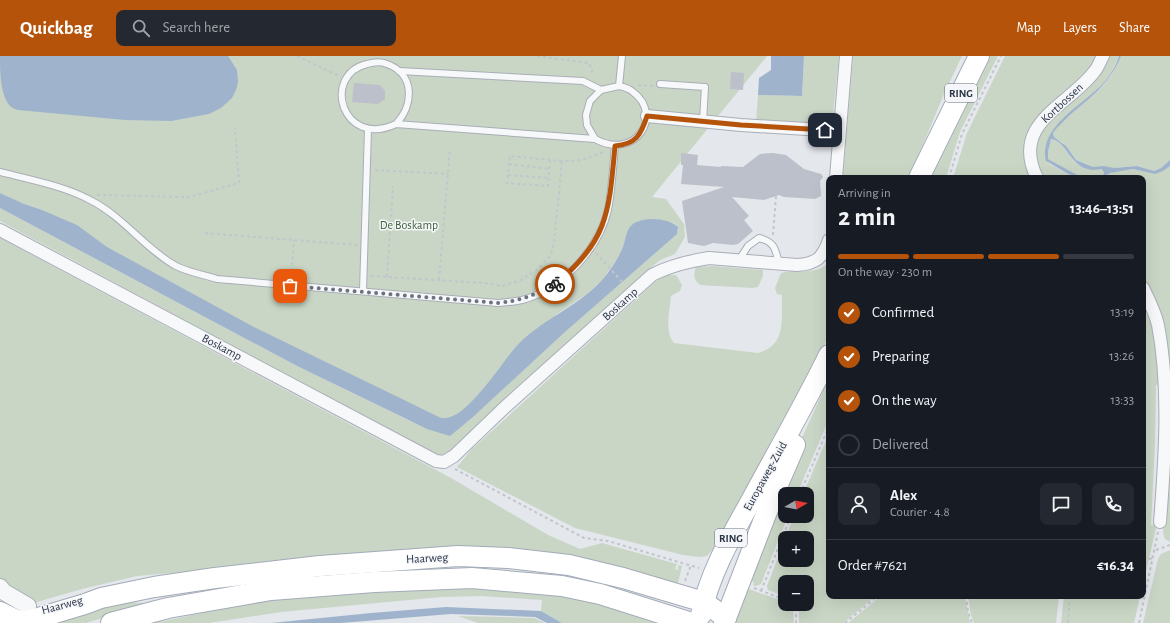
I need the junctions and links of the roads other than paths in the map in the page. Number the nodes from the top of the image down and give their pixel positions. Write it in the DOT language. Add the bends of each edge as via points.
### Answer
graph roads {
  1 [pos="622,56"];
  2 [pos="846,56"];
  3 [pos="979,56"];
  4 [pos="1103,56"];
  5 [pos="377,59"];
  6 [pos="399,72"];
  7 [pos="660,84"];
  8 [pos="619,86"];
  9 [pos="601,90"];
  10 [pos="647,116"];
  11 [pos="703,122"];
  12 [pos="396,124"];
  13 [pos="368,129"];
  14 [pos="839,131"];
  15 [pos="595,139"];
  16 [pos="615,148"];
  17 [pos="0,172"];
  18 [pos="836,175"];
  19 [pos="920,175"];
  20 [pos="1036,175"];
  21 [pos="0,230"];
  22 [pos="826,249"];
  23 [pos="739,260"];
  24 [pos="779,263"];
  25 [pos="363,291"];
  26 [pos="1146,295"];
  27 [pos="826,361"];
  28 [pos="826,378"];
  29 [pos="1169,398"];
  30 [pos="1160,522"];
  31 [pos="0,587"];
  32 [pos="0,602"];
  33 [pos="704,602"];
  34 [pos="0,612"];
  35 [pos="31,617"];
  36 [pos="719,621"];
  37 [pos="111,623"];
  38 [pos="692,623"];
  39 [pos="699,623"];
  1 -- 8 [label="lane"];
  2 -- 14 [label="street"];
  3 -- 19 [label="main road, RING"];
  4 -- 20 [label="street, Kortbossen" via="1095,72 1040,122 1032,140 1030,154"];
  5 -- 6 [label="lane"];
  5 -- 13 [label="lane" via="359,66 350,73 342,90 344,110 357,124"];
  6 -- 9 [label="lane" via="583,81"];
  6 -- 12 [label="lane" via="406,81 410,95 408,107"];
  7 -- 11 [label="lane" via="705,87"];
  8 -- 9 [label="lane"];
  8 -- 10 [label="lane" via="632,91 640,98"];
  9 -- 15 [label="lane" via="590,101 586,115 587,125"];
  10 -- 11 [label="street"];
  10 -- 16 [label="lane" via="642,131 635,139"];
  11 -- 14 [label="street"];
  12 -- 13 [label="lane" via="376,130"];
  12 -- 15 [label="lane"];
  13 -- 25 [label="lane"];
  14 -- 18 [label="street"];
  15 -- 16 [label="lane"];
  16 -- 25 [label="lane" via="611,191 600,232 579,264 540,293 523,300 498,303"];
  17 -- 25 [label="lane" via="47,184 89,199 116,215 155,251 177,266 217,279"];
  21 -- 23 [label="street, Boskamp" via="436,461 444,462 454,456 652,275 695,260"];
  22 -- 24 [label="street, Boskamp" via="820,258 809,264"];
  23 -- 24 [label="street, Boskamp"];
  23 -- 24 [label="lane" via="748,246 760,238 771,242"];
  26 -- 29 [label="street" via="1163,344"];
  27 -- 33 [label="main road, Europaweg-Zuid / RING" via="735,530"];
  28 -- 36 [label="main road, Europaweg-Zuid / RING"];
  29 -- 30 [label="street"];
  31 -- 35 [label="street"];
  32 -- 35 [label="main road" via="16,607"];
  33 -- 35 [label="main road, Haarweg" via="569,565 508,558 458,556 215,578 101,598"];
  33 -- 36 [label="main road, Haarweg"];
  33 -- 39 [label="main road, Europaweg-Zuid / RING"];
  34 -- 35 [label="main road" via="18,621"];
  37 -- 38 [label="main road, Haarweg" via="168,608 271,590 472,578 569,587"];
}
